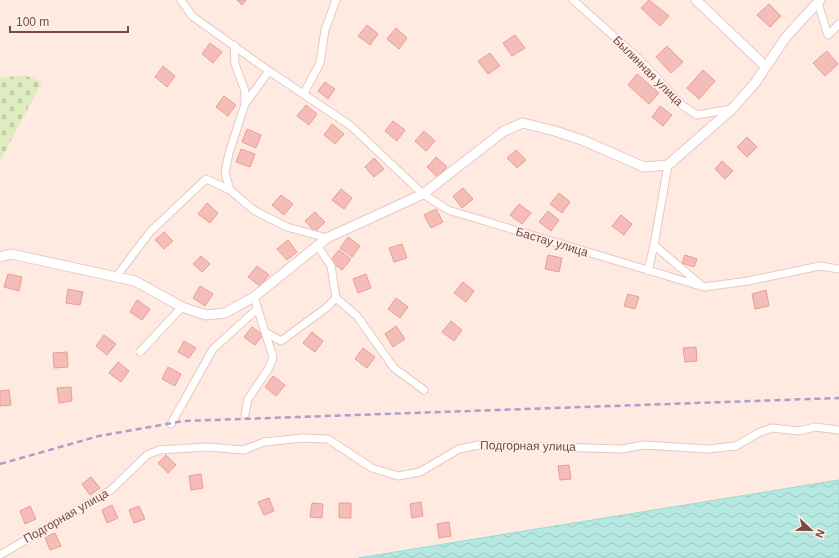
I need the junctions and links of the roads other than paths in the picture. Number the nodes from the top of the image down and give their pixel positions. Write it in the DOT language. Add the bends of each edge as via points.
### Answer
graph roads {
  1 [pos="181,0"];
  2 [pos="336,0"];
  3 [pos="573,0"];
  4 [pos="696,0"];
  5 [pos="819,1"];
  6 [pos="839,24"];
  7 [pos="234,45"];
  8 [pos="765,66"];
  9 [pos="269,71"];
  10 [pos="304,93"];
  11 [pos="245,104"];
  12 [pos="732,109"];
  13 [pos="668,165"];
  14 [pos="230,190"];
  15 [pos="423,194"];
  16 [pos="327,238"];
  17 [pos="317,245"];
  18 [pos="654,245"];
  19 [pos="0,257"];
  20 [pos="839,269"];
  21 [pos="648,271"];
  22 [pos="116,277"];
  23 [pos="704,288"];
  24 [pos="254,297"];
  25 [pos="336,298"];
  26 [pos="182,307"];
  27 [pos="257,309"];
  28 [pos="266,332"];
  29 [pos="140,352"];
  30 [pos="424,390"];
  31 [pos="245,414"];
  32 [pos="171,424"];
  33 [pos="839,430"];
  34 [pos="0,555"];
  1 -- 7 [label="street, Бастау улица" via="192,16"];
  2 -- 10 [label="street" via="325,30 320,63"];
  3 -- 12 [label="street, Былинная улица" via="637,57 683,106 697,115"];
  4 -- 8 [label="street"];
  5 -- 6 [label="street" via="828,34"];
  5 -- 8 [label="street" via="786,37"];
  7 -- 9 [label="street, Бастау улица"];
  7 -- 11 [label="street" via="236,64 245,90"];
  8 -- 12 [label="street" via="755,83"];
  9 -- 10 [label="street, Бастау улица"];
  9 -- 11 [label="street"];
  10 -- 15 [label="street, Бастау улица" via="351,126"];
  11 -- 14 [label="street" via="225,173"];
  12 -- 13 [label="street"];
  13 -- 15 [label="street" via="644,166 555,130 523,123 504,131"];
  13 -- 18 [label="street"];
  14 -- 16 [label="street" via="262,214 287,227"];
  14 -- 22 [label="street" via="206,179 150,232"];
  15 -- 16 [label="street"];
  15 -- 21 [label="street, Бастау улица" via="448,210"];
  16 -- 17 [label="street"];
  17 -- 24 [label="street"];
  17 -- 25 [label="street" via="331,266"];
  18 -- 21 [label="street"];
  18 -- 23 [label="street"];
  19 -- 22 [label="street" via="11,254"];
  20 -- 23 [label="street, Бастау улица" via="820,266"];
  21 -- 23 [label="street, Бастау улица"];
  22 -- 26 [label="street" via="135,281"];
  24 -- 26 [label="street" via="224,313 206,315"];
  24 -- 27 [label="street"];
  25 -- 28 [label="street" via="281,341"];
  25 -- 30 [label="street" via="357,316 394,368"];
  26 -- 29 [label="street"];
  27 -- 28 [label="street"];
  27 -- 32 [label="street" via="213,349"];
  28 -- 31 [label="street" via="273,357 269,368 248,399"];
  33 -- 34 [label="street, Подгорная улица" via="815,427 799,431 772,428 758,432 736,446 708,449 644,445 622,449 478,445 459,449 420,472 398,476 372,468 328,439 303,438 264,442 244,450 207,447 159,450 147,455 111,490"];
}
